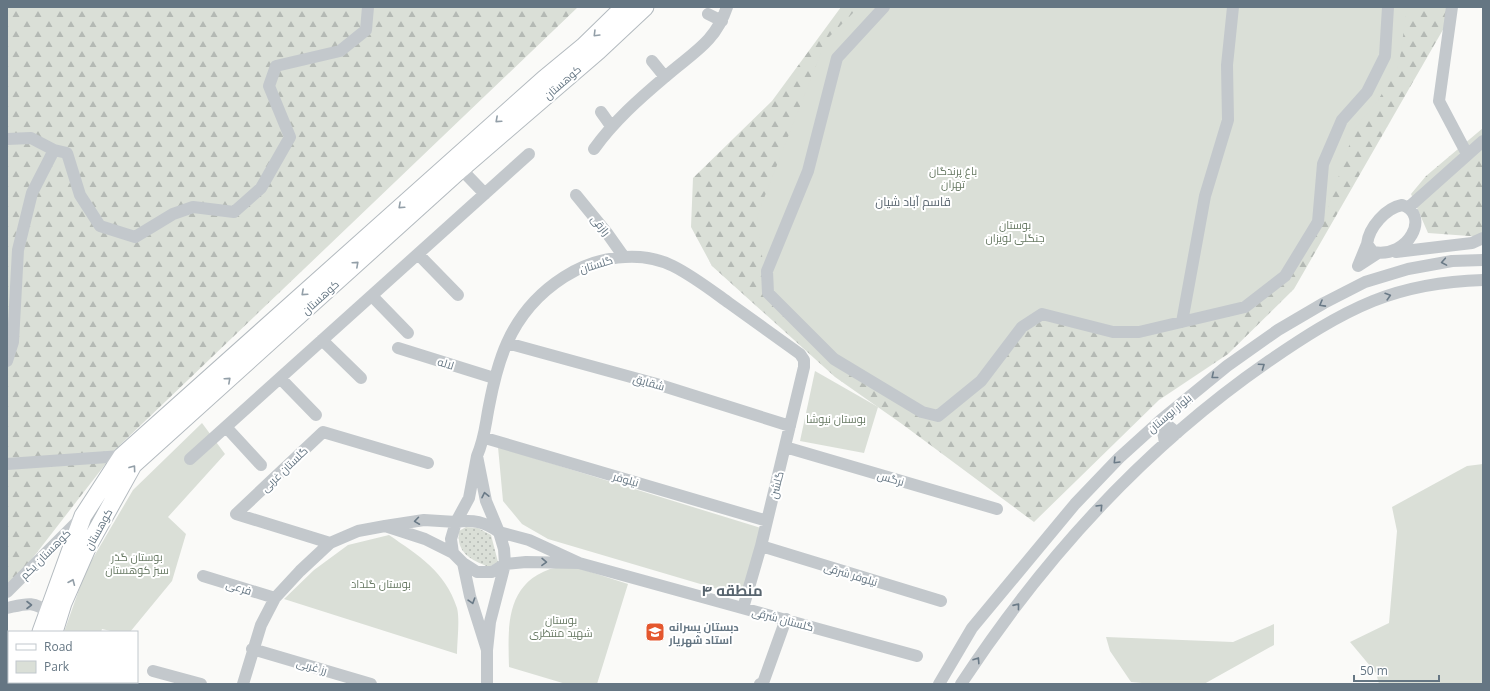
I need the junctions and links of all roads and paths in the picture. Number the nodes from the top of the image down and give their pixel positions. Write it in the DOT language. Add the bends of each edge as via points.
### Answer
graph roads {
  1 [pos="368,7"];
  2 [pos="624,7"];
  3 [pos="645,7"];
  4 [pos="727,7"];
  5 [pos="884,7"];
  6 [pos="1233,7"];
  7 [pos="1388,7"];
  8 [pos="1452,7"];
  9 [pos="708,14"];
  10 [pos="722,21"];
  11 [pos="652,61"];
  12 [pos="665,77"];
  13 [pos="601,112"];
  14 [pos="611,126"];
  15 [pos="7,139"];
  16 [pos="1483,141"];
  17 [pos="594,149"];
  18 [pos="54,150"];
  19 [pos="530,154"];
  20 [pos="1468,154"];
  21 [pos="461,169"];
  22 [pos="484,194"];
  23 [pos="576,196"];
  24 [pos="1409,207"];
  25 [pos="1412,236"];
  26 [pos="1483,238"];
  27 [pos="1367,244"];
  28 [pos="1434,248"];
  29 [pos="1383,253"];
  30 [pos="418,254"];
  31 [pos="624,257"];
  32 [pos="1483,260"];
  33 [pos="1358,266"];
  34 [pos="1483,280"];
  35 [pos="1364,282"];
  36 [pos="458,295"];
  37 [pos="372,296"];
  38 [pos="1372,301"];
  39 [pos="1182,322"];
  40 [pos="408,333"];
  41 [pos="322,340"];
  42 [pos="507,343"];
  43 [pos="398,348"];
  44 [pos="804,360"];
  45 [pos="7,361"];
  46 [pos="280,378"];
  47 [pos="361,378"];
  48 [pos="494,378"];
  49 [pos="316,415"];
  50 [pos="1160,420"];
  51 [pos="226,426"];
  52 [pos="790,426"];
  53 [pos="1176,433"];
  54 [pos="485,438"];
  55 [pos="1164,444"];
  56 [pos="785,447"];
  57 [pos="122,456"];
  58 [pos="478,456"];
  59 [pos="190,459"];
  60 [pos="428,463"];
  61 [pos="7,464"];
  62 [pos="261,465"];
  63 [pos="997,508"];
  64 [pos="83,516"];
  65 [pos="767,521"];
  66 [pos="456,522"];
  67 [pos="385,526"];
  68 [pos="499,532"];
  69 [pos="330,543"];
  70 [pos="761,546"];
  71 [pos="454,553"];
  72 [pos="463,563"];
  73 [pos="579,563"];
  74 [pos="505,564"];
  75 [pos="203,576"];
  76 [pos="7,592"];
  77 [pos="275,598"];
  78 [pos="941,601"];
  79 [pos="7,608"];
  80 [pos="743,608"];
  81 [pos="48,613"];
  82 [pos="786,619"];
  83 [pos="972,628"];
  84 [pos="41,631"];
  85 [pos="54,631"];
  86 [pos="992,637"];
  87 [pos="252,649"];
  88 [pos="487,650"];
  89 [pos="917,656"];
  90 [pos="153,670"];
  91 [pos="201,684"];
  92 [pos="243,684"];
  93 [pos="371,684"];
  94 [pos="487,684"];
  95 [pos="763,684"];
  96 [pos="938,684"];
  97 [pos="961,684"];
  1 -- 18 [label="street" via="366,30 340,51 276,66 269,86 290,137 261,188 234,212 193,207 173,214 135,237 100,226 80,195 67,153"];
  2 -- 57 [label="main road, کوهستان, one-way" via="584,46"];
  3 -- 21 [label="main road, کوهستان"];
  4 -- 10 [label="street"];
  5 -- 39 [label="street" via="837,58 808,171 767,272 768,293 834,359 922,412 938,416 981,381 1022,327 1042,314 1113,332 1139,332"];
  6 -- 39 [label="street" via="1227,65 1228,120 1204,196"];
  7 -- 39 [label="street" via="1385,56 1367,92 1342,120 1323,164 1318,222 1285,276 1245,307"];
  8 -- 20 [label="street" via="1439,101"];
  9 -- 10 [label="street"];
  10 -- 12 [label="street" via="709,41"];
  11 -- 12 [label="street"];
  12 -- 14 [label="street"];
  13 -- 14 [label="street"];
  14 -- 17 [label="street"];
  15 -- 18 [label="street" via="31,138"];
  16 -- 20 [label="street"];
  18 -- 45 [label="street" via="32,192 18,250 13,342"];
  19 -- 22 [label="street"];
  20 -- 24 [label="street"];
  21 -- 22 [label="street"];
  85 -- 21 [label="main road, کوهستان, one-way" via="63,603 88,546 133,466"];
  22 -- 30 [label="street"];
  23 -- 31 [label="street, رازقی"];
  24 -- 25 [label="street" via="1415,218"];
  24 -- 27 [label="street" via="1396,206 1382,216 1370,232"];
  25 -- 28 [label="street"];
  25 -- 29 [label="street" via="1402,247"];
  26 -- 28 [label="street" via="1472,243"];
  27 -- 29 [label="street" via="1373,252"];
  27 -- 33 [label="street"];
  28 -- 29 [label="street"];
  29 -- 33 [label="street"];
  30 -- 36 [label="street"];
  30 -- 37 [label="street"];
  31 -- 42 [label="street, گلستان" via="585,266 555,283 529,307"];
  31 -- 44 [label="street, گلستان" via="672,265 800,354"];
  32 -- 35 [label="street, بلوار بوستان, one-way" via="1452,261 1415,267"];
  33 -- 35 [label="street"];
  38 -- 34 [label="street, بلوار بوستان, one-way" via="1454,281"];
  35 -- 38 [label="street"];
  35 -- 50 [label="street, بلوار بوستان, one-way" via="1278,330 1227,366"];
  37 -- 40 [label="street"];
  37 -- 41 [label="street"];
  53 -- 38 [label="street, بلوار بوستان, one-way" via="1239,382 1289,347"];
  41 -- 46 [label="street"];
  41 -- 47 [label="street"];
  42 -- 48 [label="street, گلستان"];
  42 -- 52 [label="street, شقایق" via="660,385"];
  43 -- 48 [label="street, لاله"];
  44 -- 52 [label="street, گلشن"];
  46 -- 49 [label="street"];
  46 -- 51 [label="street"];
  48 -- 54 [label="street, گلستان"];
  50 -- 53 [label="street"];
  50 -- 55 [label="street"];
  50 -- 83 [label="street, بلوار بوستان, one-way" via="1075,504"];
  51 -- 59 [label="street"];
  51 -- 62 [label="street"];
  52 -- 56 [label="street, گلشن"];
  53 -- 55 [label="street, بلوار بوستان"];
  54 -- 58 [label="street, گلستان"];
  54 -- 65 [label="street, نیلوفر"];
  86 -- 55 [label="street, بلوار بوستان, one-way" via="1090,517"];
  56 -- 63 [label="street, نرگس"];
  56 -- 65 [label="street, گلشن"];
  57 -- 61 [label="street"];
  57 -- 64 [label="main road, کوهستان"];
  58 -- 66 [label="street, گلستان" via="468,498"];
  68 -- 58 [label="street, one-way" via="486,501"];
  60 -- 69 [label="street, گلستان غربی" via="323,432 236,514"];
  64 -- 76 [label="street, کوهستان یکم"];
  64 -- 81 [label="main road, کوهستان"];
  65 -- 70 [label="street, گلشن"];
  66 -- 67 [label="street, one-way" via="424,520"];
  66 -- 68 [label="street" via="469,520 486,523"];
  66 -- 71 [label="street" via="451,539"];
  67 -- 69 [label="street" via="358,531"];
  67 -- 71 [label="street" via="425,539"];
  68 -- 73 [label="street" via="529,540"];
  68 -- 74 [label="street"];
  69 -- 77 [label="street"];
  70 -- 78 [label="street, نیلوفر شرقی"];
  70 -- 80 [label="street, گلشن"];
  71 -- 72 [label="street"];
  72 -- 74 [label="street" via="477,572 492,572"];
  72 -- 88 [label="street, one-way" via="470,596"];
  74 -- 73 [label="street, one-way"];
  73 -- 80 [label="street, گلستان شرقی"];
  74 -- 88 [label="street" via="490,622"];
  75 -- 77 [label="street, فرعی"];
  77 -- 87 [label="street"];
  79 -- 81 [label="street, one-way" via="26,604 39,605"];
  80 -- 82 [label="street, گلستان شرقی"];
  81 -- 84 [label="main road, کوهستان"];
  82 -- 89 [label="street, گلستان شرقی"];
  82 -- 95 [label="street"];
  83 -- 86 [label="street"];
  83 -- 96 [label="street, بلوار بوستان"];
  97 -- 86 [label="street, بلوار بوستان, one-way"];
  87 -- 92 [label="street"];
  87 -- 93 [label="street, رز غربی"];
  88 -- 94 [label="street"];
  90 -- 91 [label="street"];
}
